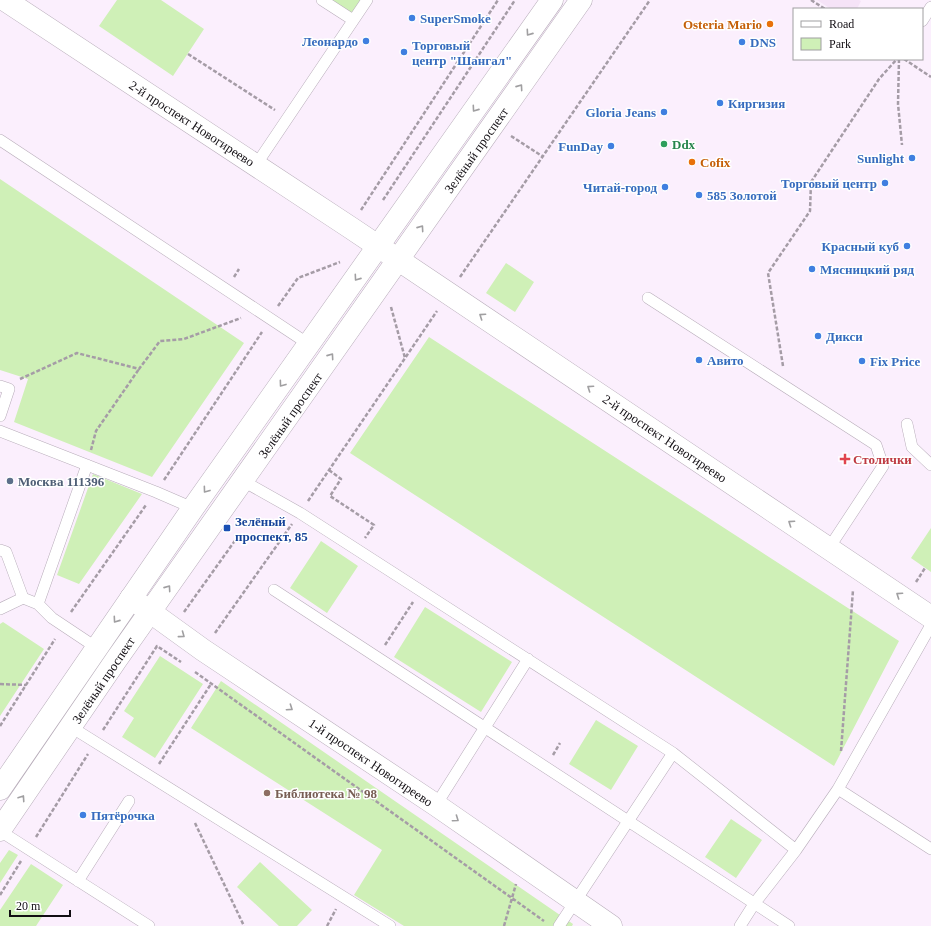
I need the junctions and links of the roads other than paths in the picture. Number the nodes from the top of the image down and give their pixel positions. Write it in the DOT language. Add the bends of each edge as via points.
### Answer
graph roads {
  1 [pos="5,0"];
  2 [pos="322,0"];
  3 [pos="367,0"];
  4 [pos="552,0"];
  5 [pos="581,0"];
  6 [pos="931,7"];
  7 [pos="923,19"];
  8 [pos="353,20"];
  9 [pos="0,140"];
  10 [pos="256,165"];
  11 [pos="380,246"];
  12 [pos="399,260"];
  13 [pos="648,298"];
  14 [pos="310,345"];
  15 [pos="1,387"];
  16 [pos="0,416"];
  17 [pos="907,424"];
  18 [pos="0,431"];
  19 [pos="87,465"];
  20 [pos="931,465"];
  21 [pos="243,481"];
  22 [pos="193,508"];
  23 [pos="829,548"];
  24 [pos="0,550"];
  25 [pos="274,590"];
  26 [pos="23,598"];
  27 [pos="131,598"];
  28 [pos="38,604"];
  29 [pos="0,609"];
  30 [pos="150,612"];
  31 [pos="931,617"];
  32 [pos="931,625"];
  33 [pos="97,648"];
  34 [pos="528,659"];
  35 [pos="116,660"];
  36 [pos="71,726"];
  37 [pos="486,728"];
  38 [pos="673,753"];
  39 [pos="0,789"];
  40 [pos="838,789"];
  41 [pos="129,800"];
  42 [pos="436,805"];
  43 [pos="628,821"];
  44 [pos="0,831"];
  45 [pos="931,849"];
  46 [pos="796,850"];
  47 [pos="78,881"];
  48 [pos="576,902"];
  49 [pos="754,904"];
  50 [pos="149,926"];
  51 [pos="390,926"];
  52 [pos="559,926"];
  53 [pos="611,926"];
  54 [pos="740,926"];
  55 [pos="789,926"];
  1 -- 10 [label="main road, 2-й проспект Новогиреево"];
  2 -- 8 [label="lane"];
  3 -- 8 [label="lane"];
  4 -- 11 [label="main road, Зелёный проспект, one-way"];
  12 -- 5 [label="main road, Зелёный проспект, one-way"];
  6 -- 7 [label="lane"];
  8 -- 10 [label="lane"];
  9 -- 14 [label="lane"];
  10 -- 11 [label="main road, 2-й проспект Новогиреево"];
  11 -- 12 [label="main road, 2-й проспект Новогиреево"];
  11 -- 14 [label="main road, Зелёный проспект, one-way"];
  21 -- 12 [label="main road, Зелёный проспект, one-way"];
  23 -- 12 [label="main road, 2-й проспект Новогиреево, one-way"];
  13 -- 23 [label="lane" via="876,445 883,466"];
  14 -- 22 [label="main road, Зелёный проспект, one-way"];
  15 -- 16 [label="lane" via="9,389"];
  17 -- 20 [label="lane" via="912,447"];
  18 -- 19 [label="lane"];
  19 -- 22 [label="lane"];
  19 -- 28 [label="lane"];
  30 -- 21 [label="main road, Зелёный проспект, one-way"];
  21 -- 34 [label="lane" via="300,513"];
  22 -- 27 [label="main road, Зелёный проспект"];
  31 -- 23 [label="main road, 2-й проспект Новогиреево, one-way"];
  24 -- 26 [label="lane" via="6,552"];
  25 -- 37 [label="lane"];
  26 -- 28 [label="lane"];
  26 -- 29 [label="lane"];
  27 -- 30 [label="main road, 1-й проспект Новогиреево"];
  27 -- 33 [label="main road, Зелёный проспект, one-way"];
  28 -- 33 [label="lane" via="52,618"];
  30 -- 35 [label="main road, Зелёный проспект"];
  30 -- 42 [label="main road, 1-й проспект Новогиреево, one-way"];
  32 -- 40 [label="lane"];
  33 -- 35 [label="lane"];
  33 -- 39 [label="main road, Зелёный проспект"];
  34 -- 37 [label="lane"];
  34 -- 38 [label="lane"];
  35 -- 36 [label="main road, Зелёный проспект"];
  44 -- 36 [label="main road, Зелёный проспект, one-way"];
  36 -- 51 [label="lane"];
  37 -- 42 [label="lane"];
  37 -- 43 [label="lane"];
  38 -- 43 [label="lane"];
  38 -- 46 [label="lane"];
  40 -- 45 [label="lane"];
  40 -- 46 [label="lane"];
  41 -- 47 [label="lane"];
  42 -- 48 [label="main road, 1-й проспект Новогиреево, one-way"];
  43 -- 48 [label="lane"];
  43 -- 49 [label="lane"];
  44 -- 47 [label="lane"];
  46 -- 49 [label="lane"];
  47 -- 50 [label="lane"];
  48 -- 52 [label="lane"];
  48 -- 53 [label="main road, 1-й проспект Новогиреево"];
  49 -- 54 [label="lane"];
  49 -- 55 [label="lane"];
}
